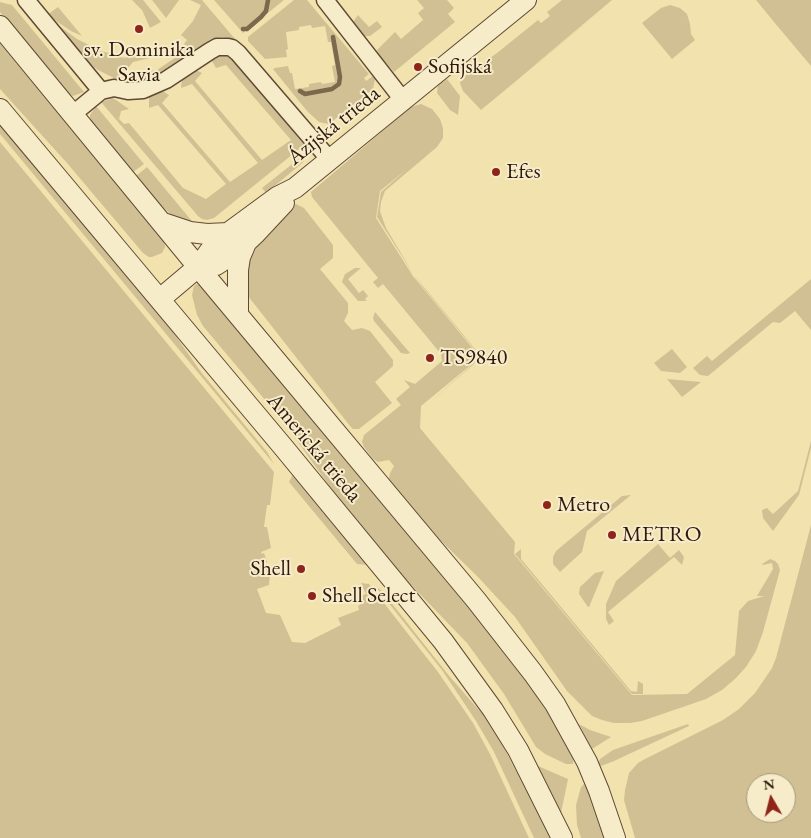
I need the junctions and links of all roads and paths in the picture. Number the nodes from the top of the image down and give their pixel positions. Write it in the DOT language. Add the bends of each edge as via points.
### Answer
graph roads {
  1 [pos="26,0"];
  2 [pos="325,0"];
  3 [pos="526,0"];
  4 [pos="0,26"];
  5 [pos="100,91"];
  6 [pos="403,100"];
  7 [pos="0,109"];
  8 [pos="73,114"];
  9 [pos="330,160"];
  10 [pos="295,188"];
  11 [pos="163,223"];
  12 [pos="229,233"];
  13 [pos="246,243"];
  14 [pos="198,267"];
  15 [pos="160,299"];
  16 [pos="238,314"];
  17 [pos="562,838"];
  18 [pos="615,838"];
  1 -- 5 [label="street"];
  2 -- 6 [label="street, Ázijská trieda"];
  3 -- 6 [label="street, Ázijská trieda"];
  4 -- 8 [label="street, Americká trieda"];
  5 -- 8 [label="street"];
  5 -- 9 [label="street" via="114,88 143,90 166,80 217,47 232,48"];
  6 -- 9 [label="street, Ázijská trieda"];
  7 -- 15 [label="street, Americká trieda"];
  8 -- 11 [label="street, Americká trieda"];
  9 -- 10 [label="street, Ázijská trieda"];
  10 -- 12 [label="street, Ázijská trieda" via="277,197"];
  10 -- 13 [label="street, Ázijská trieda"];
  11 -- 12 [label="street" via="190,232"];
  11 -- 14 [label="street, Americká trieda"];
  12 -- 14 [label="street, Ázijská trieda" via="217,241"];
  13 -- 14 [label="street, Ázijská trieda" via="216,265"];
  13 -- 16 [label="street, Ázijská trieda" via="238,270"];
  14 -- 15 [label="street, Ázijská trieda"];
  14 -- 16 [label="street, Americká trieda"];
  15 -- 17 [label="street, Americká trieda" via="464,668 518,750"];
  16 -- 18 [label="street, Americká trieda" via="533,673 559,711 587,762"];
}
